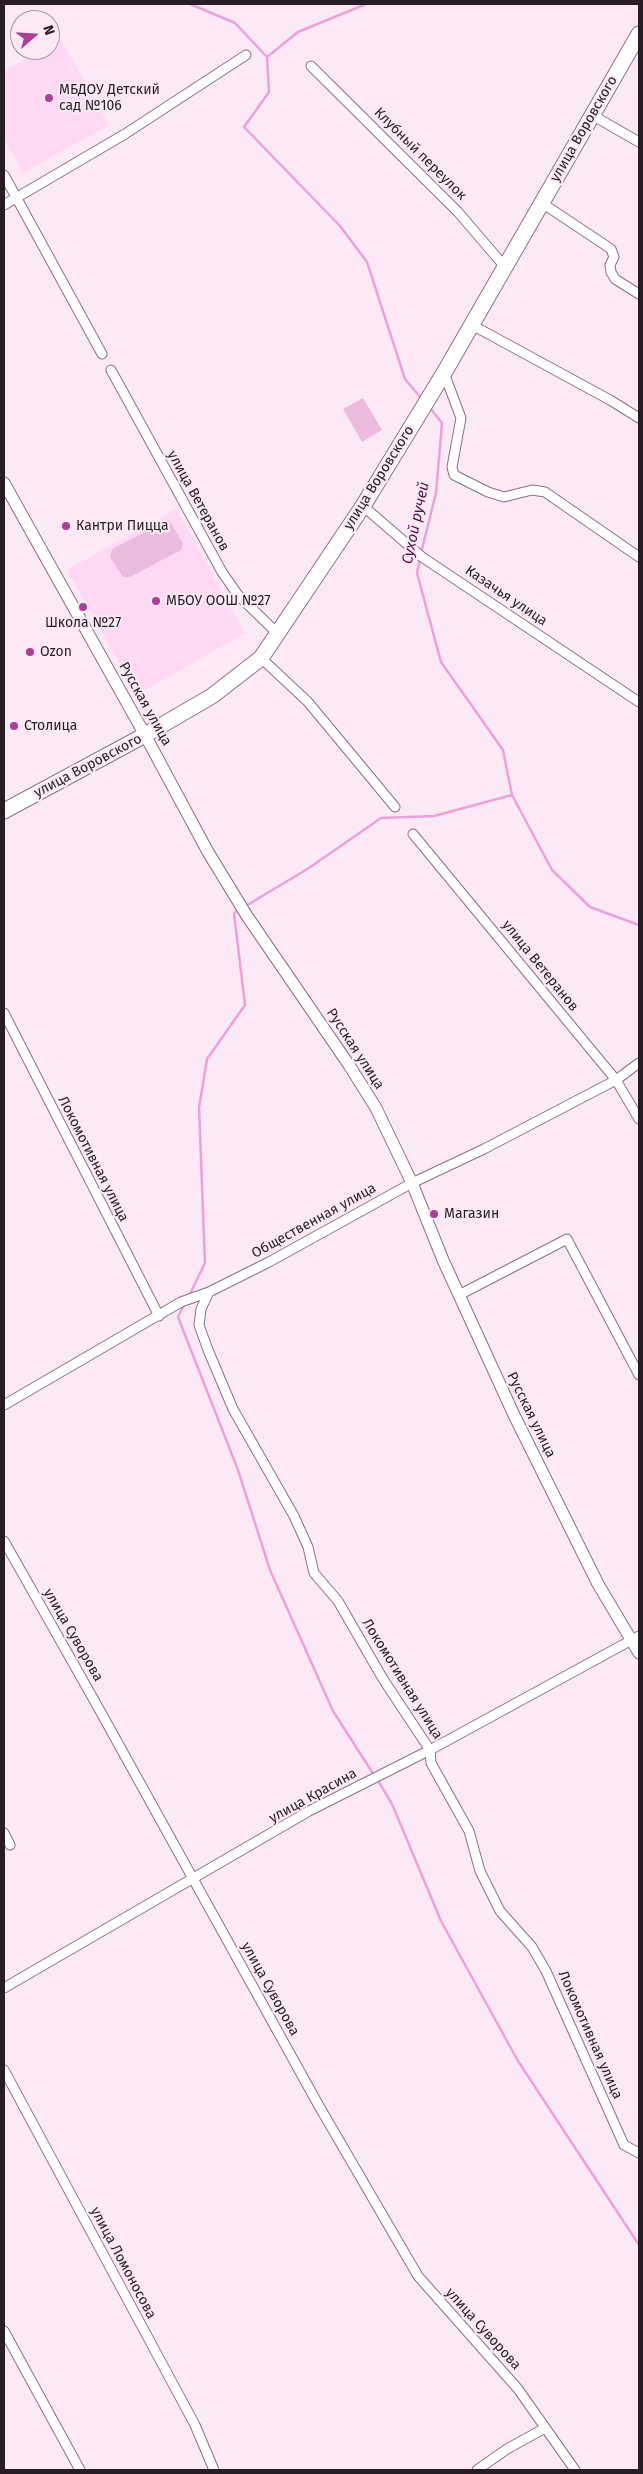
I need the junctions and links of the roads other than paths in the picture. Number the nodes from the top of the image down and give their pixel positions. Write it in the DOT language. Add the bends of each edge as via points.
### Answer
graph roads {
  1 [pos="639,34"];
  2 [pos="246,55"];
  3 [pos="310,66"];
  4 [pos="592,115"];
  5 [pos="639,142"];
  6 [pos="4,175"];
  7 [pos="17,198"];
  8 [pos="542,203"];
  9 [pos="4,205"];
  10 [pos="505,267"];
  11 [pos="639,294"];
  12 [pos="472,325"];
  13 [pos="102,354"];
  14 [pos="111,370"];
  15 [pos="444,373"];
  16 [pos="639,418"];
  17 [pos="4,483"];
  18 [pos="363,506"];
  19 [pos="639,557"];
  20 [pos="278,634"];
  21 [pos="261,658"];
  22 [pos="639,702"];
  23 [pos="145,735"];
  24 [pos="395,807"];
  25 [pos="4,811"];
  26 [pos="413,834"];
  27 [pos="4,1013"];
  28 [pos="639,1063"];
  29 [pos="616,1080"];
  30 [pos="639,1119"];
  31 [pos="412,1183"];
  32 [pos="209,1292"];
  33 [pos="459,1296"];
  34 [pos="159,1316"];
  35 [pos="639,1375"];
  36 [pos="4,1405"];
  37 [pos="4,1541"];
  38 [pos="635,1637"];
  39 [pos="639,1653"];
  40 [pos="430,1750"];
  41 [pos="4,1833"];
  42 [pos="10,1845"];
  43 [pos="193,1879"];
  44 [pos="4,1988"];
  45 [pos="4,2070"];
  46 [pos="639,2152"];
  47 [pos="4,2331"];
  48 [pos="545,2428"];
  49 [pos="80,2470"];
  50 [pos="212,2470"];
  51 [pos="477,2470"];
  52 [pos="574,2470"];
  1 -- 4 [label="main road, улица Воровского"];
  2 -- 7 [label="street" via="126,134"];
  3 -- 10 [label="street, Клубный переулок" via="458,212"];
  4 -- 5 [label="street"];
  4 -- 8 [label="main road, улица Воровского"];
  6 -- 7 [label="street"];
  7 -- 9 [label="street"];
  7 -- 13 [label="street"];
  8 -- 10 [label="main road, улица Воровского"];
  8 -- 11 [label="street" via="611,249 614,257 610,265 615,279"];
  10 -- 12 [label="main road, улица Воровского"];
  12 -- 15 [label="main road, улица Воровского"];
  12 -- 16 [label="street"];
  14 -- 20 [label="street, улица Ветеранов" via="222,572 238,595"];
  15 -- 18 [label="main road, улица Воровского"];
  15 -- 19 [label="street" via="461,418 452,467 454,475 504,497 532,490 545,492"];
  17 -- 23 [label="street, Русская улица"];
  18 -- 20 [label="main road, улица Воровского"];
  18 -- 22 [label="street, Казачья улица" via="422,557"];
  20 -- 21 [label="main road, улица Воровского"];
  21 -- 23 [label="main road, улица Воровского" via="212,696"];
  21 -- 24 [label="street" via="308,702"];
  23 -- 25 [label="main road, улица Воровского"];
  23 -- 31 [label="street, Русская улица" via="242,908 376,1108"];
  26 -- 29 [label="street, улица Ветеранов"];
  27 -- 34 [label="street, Локомотивная улица"];
  28 -- 29 [label="street, Общественная улица"];
  29 -- 30 [label="street, улица Ветеранов"];
  29 -- 31 [label="street, Общественная улица" via="484,1150"];
  31 -- 32 [label="street, Общественная улица"];
  31 -- 33 [label="street, Русская улица"];
  32 -- 34 [label="street, Общественная улица" via="181,1302"];
  32 -- 40 [label="street, Локомотивная улица" via="201,1309 199,1325 233,1409 294,1516 308,1547 314,1573 338,1600 383,1679"];
  33 -- 35 [label="street" via="567,1239"];
  33 -- 38 [label="street, Русская улица" via="518,1424 598,1584"];
  34 -- 36 [label="street, Общественная улица"];
  37 -- 43 [label="street, улица Суворова"];
  38 -- 39 [label="street, Русская улица"];
  38 -- 40 [label="street, улица Красина"];
  40 -- 43 [label="street, улица Красина" via="309,1811"];
  40 -- 46 [label="street, Локомотивная улица" via="431,1763 469,1831 480,1871 500,1911 532,1947 546,1971 624,2145"];
  41 -- 42 [label="street"];
  43 -- 44 [label="street, улица Красина"];
  43 -- 48 [label="street, улица Суворова" via="318,2106 418,2276 518,2389"];
  45 -- 50 [label="street, улица Ломоносова" via="195,2425"];
  47 -- 49 [label="street"];
  48 -- 51 [label="street"];
  48 -- 52 [label="street, улица Суворова"];
}
